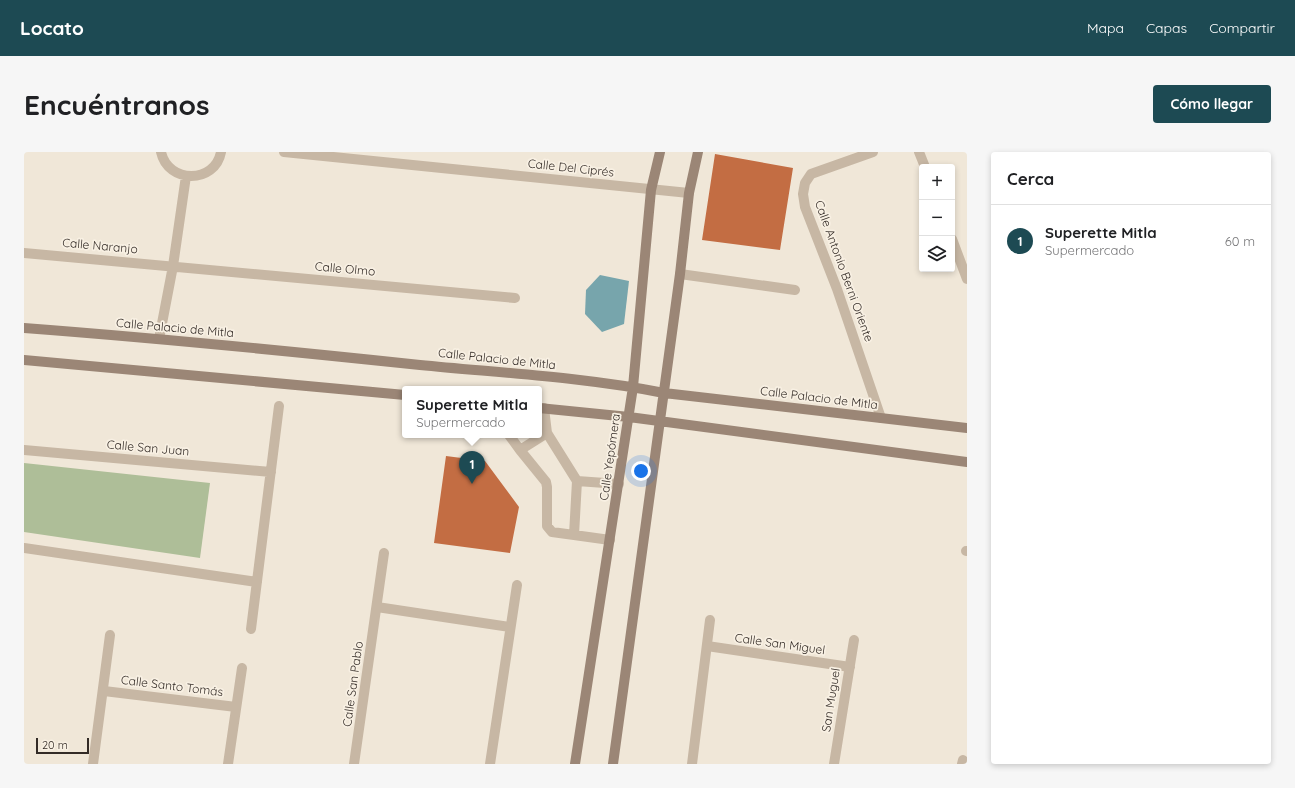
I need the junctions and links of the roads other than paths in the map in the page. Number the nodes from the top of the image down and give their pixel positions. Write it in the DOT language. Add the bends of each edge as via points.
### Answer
graph roads {
  1 [pos="161,152"];
  2 [pos="221,152"];
  3 [pos="284,152"];
  4 [pos="660,152"];
  5 [pos="698,152"];
  6 [pos="873,152"];
  7 [pos="919,152"];
  8 [pos="923,164"];
  9 [pos="186,176"];
  10 [pos="651,190"];
  11 [pos="689,194"];
  12 [pos="955,247"];
  13 [pos="24,253"];
  14 [pos="173,266"];
  15 [pos="680,274"];
  16 [pos="967,279"];
  17 [pos="795,290"];
  18 [pos="514,298"];
  19 [pos="24,328"];
  20 [pos="159,339"];
  21 [pos="24,360"];
  22 [pos="633,387"];
  23 [pos="664,393"];
  24 [pos="402,395"];
  25 [pos="278,406"];
  26 [pos="542,408"];
  27 [pos="629,416"];
  28 [pos="881,418"];
  29 [pos="660,421"];
  30 [pos="967,428"];
  31 [pos="547,433"];
  32 [pos="542,436"];
  33 [pos="511,438"];
  34 [pos="539,438"];
  35 [pos="24,450"];
  36 [pos="520,450"];
  37 [pos="967,462"];
  38 [pos="270,472"];
  39 [pos="577,481"];
  40 [pos="619,484"];
  41 [pos="574,535"];
  42 [pos="610,540"];
  43 [pos="24,548"];
  44 [pos="384,553"];
  45 [pos="257,582"];
  46 [pos="517,585"];
  47 [pos="377,607"];
  48 [pos="710,620"];
  49 [pos="510,627"];
  50 [pos="252,629"];
  51 [pos="110,635"];
  52 [pos="854,640"];
  53 [pos="708,646"];
  54 [pos="850,667"];
  55 [pos="242,668"];
  56 [pos="104,691"];
  57 [pos="236,707"];
  58 [pos="93,764"];
  59 [pos="228,764"];
  60 [pos="354,764"];
  61 [pos="490,764"];
  62 [pos="575,764"];
  63 [pos="613,764"];
  64 [pos="692,764"];
  65 [pos="834,764"];
  1 -- 9 [label="street" via="168,166 176,173"];
  2 -- 9 [label="street" via="217,163 211,169 195,177"];
  3 -- 10 [label="street, Calle Del Ciprés"];
  4 -- 10 [label="main road, Calle Yepómera"];
  5 -- 11 [label="main road"];
  6 -- 28 [label="street, Calle Antonio Berni Oriente" via="811,174 805,183 803,194 805,207 837,289"];
  7 -- 8 [label="street"];
  9 -- 14 [label="street"];
  10 -- 11 [label="street, Calle Del Ciprés"];
  10 -- 22 [label="main road, Calle Yepómera"];
  11 -- 15 [label="main road"];
  12 -- 16 [label="street"];
  13 -- 14 [label="street, Calle Naranjo"];
  14 -- 18 [label="street, Calle Olmo"];
  14 -- 20 [label="street"];
  15 -- 17 [label="street"];
  15 -- 23 [label="main road"];
  19 -- 20 [label="main road, Calle Palacio de Mitla"];
  20 -- 22 [label="main road, Calle Palacio de Mitla"];
  21 -- 24 [label="main road"];
  22 -- 23 [label="main road, Calle Palacio de Mitla"];
  22 -- 27 [label="main road, Calle Yepómera"];
  23 -- 28 [label="main road, Calle Palacio de Mitla"];
  23 -- 29 [label="main road"];
  25 -- 38 [label="street"];
  26 -- 27 [label="main road"];
  26 -- 31 [label="street"];
  27 -- 29 [label="main road"];
  27 -- 40 [label="main road, Calle Yepómera"];
  28 -- 30 [label="main road, Calle Palacio de Mitla"];
  29 -- 37 [label="main road"];
  29 -- 63 [label="main road"];
  31 -- 32 [label="street"];
  31 -- 39 [label="street"];
  33 -- 36 [label="street"];
  34 -- 36 [label="street"];
  35 -- 38 [label="street, Calle San Juan"];
  36 -- 41 [label="street" via="546,482 548,530"];
  38 -- 45 [label="street"];
  39 -- 40 [label="street"];
  39 -- 41 [label="street"];
  40 -- 42 [label="main road, Calle Yepómera"];
  41 -- 42 [label="street"];
  42 -- 62 [label="main road, Calle Yepómera"];
  43 -- 45 [label="street"];
  44 -- 47 [label="street, Calle San Pablo"];
  45 -- 50 [label="street"];
  46 -- 49 [label="street"];
  47 -- 49 [label="street"];
  47 -- 60 [label="street, Calle San Pablo"];
  48 -- 53 [label="street"];
  49 -- 61 [label="street"];
  51 -- 56 [label="street, Calle Santo Tomás"];
  52 -- 54 [label="street, San Muguel"];
  53 -- 54 [label="street, Calle San Miguel"];
  53 -- 64 [label="street"];
  54 -- 65 [label="street, San Muguel"];
  55 -- 57 [label="street, Calle Santo Tomás"];
  56 -- 57 [label="street, Calle Santo Tomás"];
  56 -- 58 [label="street, Calle Santo Tomás"];
  57 -- 59 [label="street, Calle Santo Tomás"];
}
